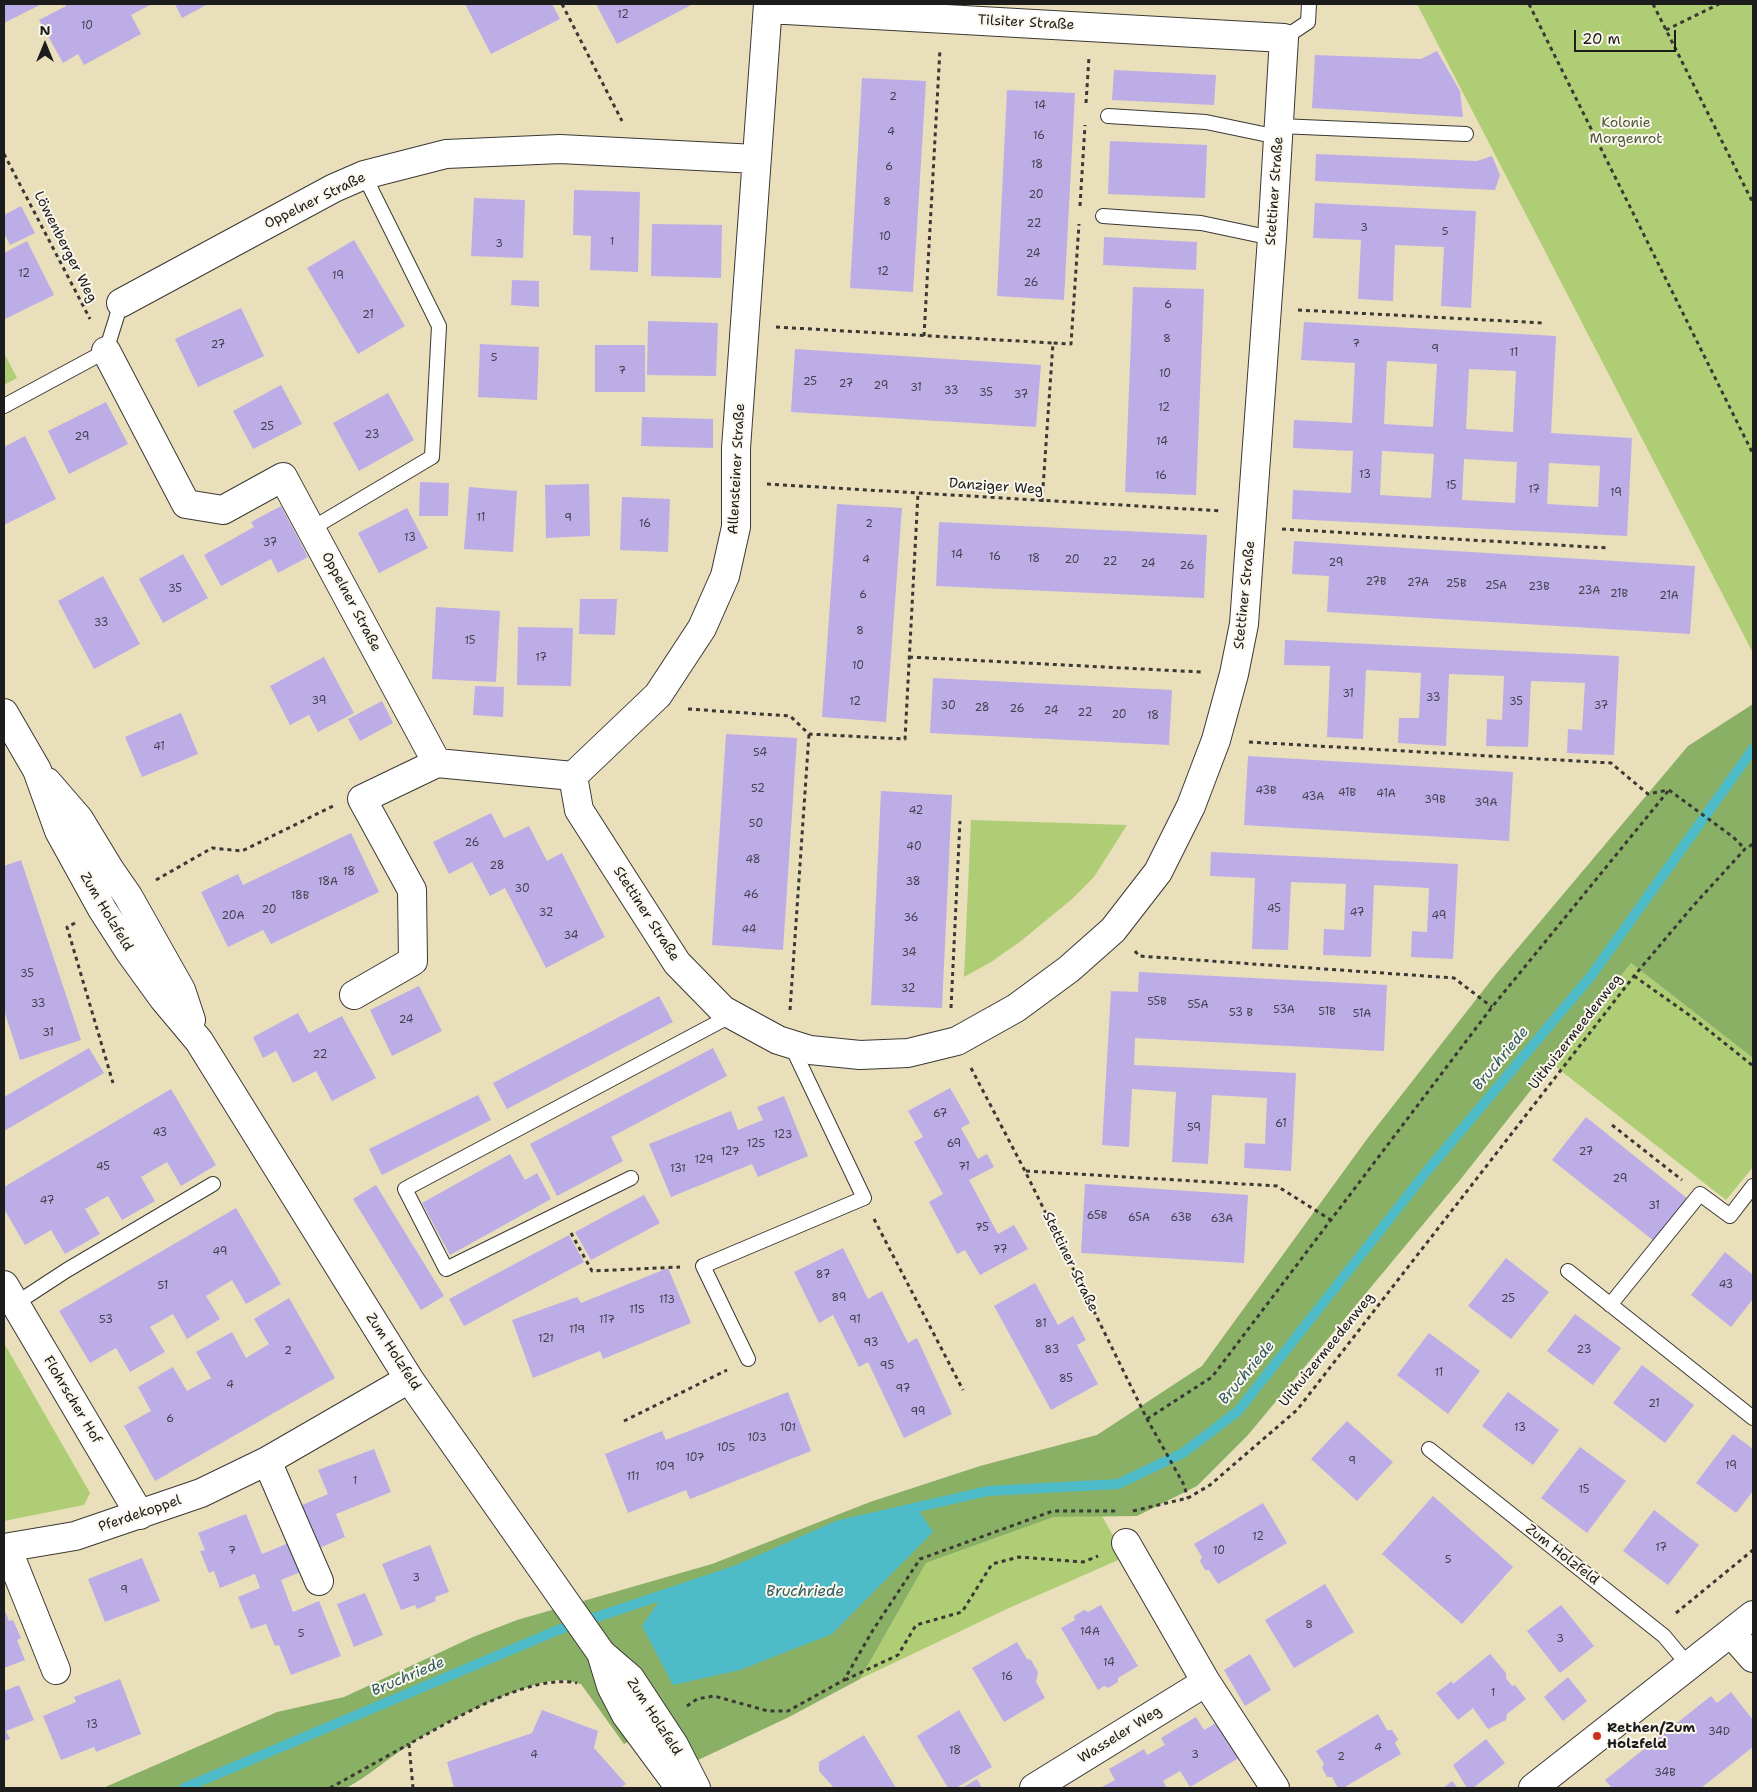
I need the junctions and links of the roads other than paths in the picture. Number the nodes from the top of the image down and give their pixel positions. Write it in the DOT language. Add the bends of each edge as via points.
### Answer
graph roads {
  1 [pos="1309,4"];
  2 [pos="768,6"];
  3 [pos="1284,38"];
  4 [pos="1108,116"];
  5 [pos="1279,132"];
  6 [pos="1466,134"];
  7 [pos="756,159"];
  8 [pos="364,175"];
  9 [pos="1103,216"];
  10 [pos="1272,238"];
  11 [pos="121,302"];
  12 [pos="106,350"];
  13 [pos="4,406"];
  14 [pos="311,529"];
  15 [pos="4,713"];
  16 [pos="437,763"];
  17 [pos="573,776"];
  18 [pos="354,995"];
  19 [pos="732,1015"];
  20 [pos="784,1042"];
  21 [pos="631,1178"];
  22 [pos="213,1184"];
  23 [pos="1753,1186"];
  24 [pos="1568,1271"];
  25 [pos="9,1294"];
  26 [pos="1610,1305"];
  27 [pos="748,1359"];
  28 [pos="409,1379"];
  29 [pos="1753,1418"];
  30 [pos="1429,1449"];
  31 [pos="267,1460"];
  32 [pos="140,1515"];
  33 [pos="1126,1543"];
  34 [pos="5,1548"];
  35 [pos="319,1581"];
  36 [pos="1753,1615"];
  37 [pos="1731,1633"];
  38 [pos="602,1653"];
  39 [pos="1753,1658"];
  40 [pos="1689,1666"];
  41 [pos="56,1670"];
  42 [pos="1206,1682"];
  43 [pos="680,1788"];
  44 [pos="696,1788"];
  45 [pos="1034,1788"];
  46 [pos="1275,1788"];
  47 [pos="1533,1788"];
  1 -- 3 [label="lane" via="1308,22"];
  2 -- 3 [label="street, Tilsiter Straße"];
  2 -- 7 [label="street, Allensteiner Straße"];
  3 -- 5 [label="street, Stettiner Straße"];
  4 -- 5 [label="lane" via="1206,122"];
  5 -- 6 [label="lane"];
  5 -- 10 [label="street, Stettiner Straße"];
  7 -- 8 [label="street, Oppelner Straße" via="560,149 446,154"];
  7 -- 17 [label="street, Allensteiner Straße" via="736,448 736,527 725,576 702,628 658,695"];
  8 -- 11 [label="street, Oppelner Straße"];
  8 -- 14 [label="lane" via="439,326 432,458"];
  9 -- 10 [label="lane" via="1202,223"];
  10 -- 20 [label="street, Stettiner Straße" via="1244,624 1216,740 1191,806 1158,872 1113,930 1069,969 1016,1008 953,1042 908,1053 860,1055 810,1050"];
  11 -- 12 [label="lane, Oppelner Straße"];
  12 -- 13 [label="lane"];
  12 -- 14 [label="street, Oppelner Straße" via="186,504 223,510 283,477"];
  14 -- 16 [label="street, Oppelner Straße"];
  15 -- 28 [label="street, Zum Holzfeld" via="36,770 59,831 102,909 140,967 199,1041"];
  16 -- 17 [label="street"];
  16 -- 18 [label="street" via="362,799 412,890 413,961"];
  17 -- 19 [label="street, Stettiner Straße" via="579,810 677,963 723,1010"];
  19 -- 20 [label="street, Stettiner Straße"];
  19 -- 21 [label="lane" via="405,1190 446,1269"];
  20 -- 27 [label="lane" via="864,1198 703,1266"];
  22 -- 25 [label="lane" via="67,1270"];
  23 -- 26 [label="lane" via="1730,1216 1700,1194"];
  24 -- 26 [label="lane"];
  25 -- 32 [label="street, Flohrscher Hof"];
  26 -- 29 [label="lane"];
  28 -- 31 [label="street, Pferdekoppel"];
  28 -- 38 [label="street, Zum Holzfeld"];
  30 -- 40 [label="lane, Zum Holzfeld" via="1664,1636"];
  31 -- 32 [label="street, Pferdekoppel" via="201,1493"];
  31 -- 35 [label="street"];
  32 -- 34 [label="street, Pferdekoppel" via="75,1536"];
  33 -- 42 [label="street"];
  34 -- 41 [label="street, Pferdekoppel"];
  36 -- 37 [label="street"];
  37 -- 39 [label="street"];
  37 -- 40 [label="street"];
  38 -- 43 [label="street, Zum Holzfeld" via="611,1686 626,1715"];
  38 -- 44 [label="street, Zum Holzfeld" via="630,1678"];
  40 -- 47 [label="street"];
  42 -- 45 [label="street, Wasseler Weg"];
  42 -- 46 [label="street"];
}
